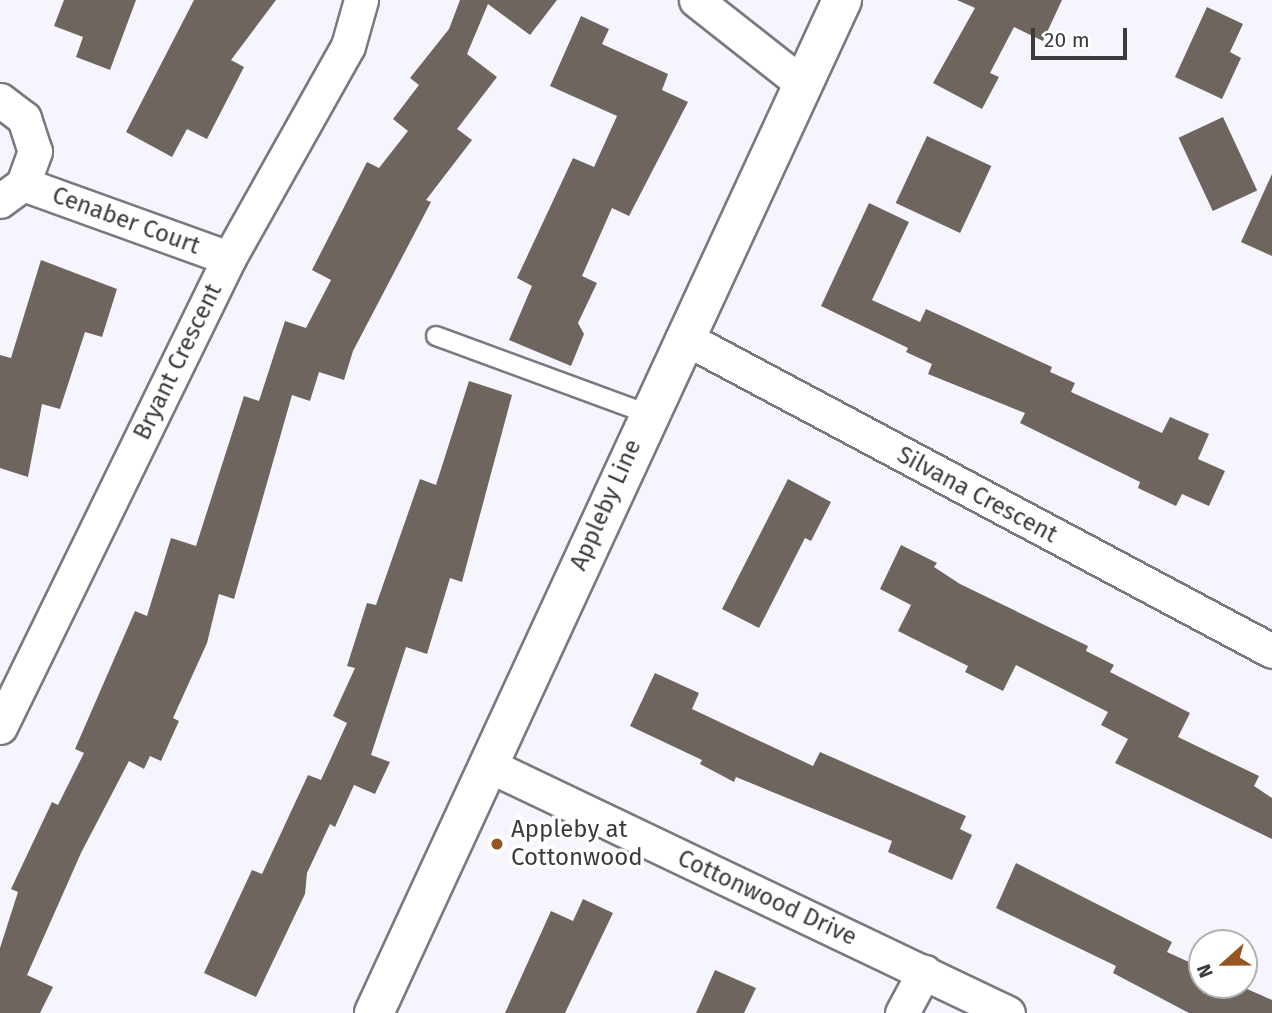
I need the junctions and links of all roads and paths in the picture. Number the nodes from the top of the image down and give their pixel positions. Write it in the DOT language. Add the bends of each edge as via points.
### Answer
graph roads {
  1 [pos="361,0"];
  2 [pos="696,0"];
  3 [pos="842,0"];
  4 [pos="804,85"];
  5 [pos="0,100"];
  6 [pos="11,192"];
  7 [pos="229,258"];
  8 [pos="436,336"];
  9 [pos="683,337"];
  10 [pos="648,414"];
  11 [pos="1272,651"];
  12 [pos="0,727"];
  13 [pos="488,765"];
  14 [pos="924,972"];
  15 [pos="374,1013"];
  16 [pos="902,1013"];
  17 [pos="1008,1013"];
  1 -- 7 [label="street, Bryant Crescent" via="348,46"];
  2 -- 4 [label="street"];
  3 -- 4 [label="main road, Appleby Line"];
  4 -- 9 [label="main road, Appleby Line"];
  5 -- 6 [label="street, Cenaber Court" via="24,118 32,134 32,169"];
  6 -- 7 [label="street, Cenaber Court"];
  7 -- 12 [label="street, Bryant Crescent"];
  8 -- 10 [label="lane"];
  9 -- 10 [label="main road, Appleby Line"];
  9 -- 11 [label="street, Silvana Crescent"];
  10 -- 13 [label="main road, Appleby Line"];
  13 -- 14 [label="street, Cottonwood Drive"];
  13 -- 15 [label="main road, Appleby Line"];
  14 -- 16 [label="street"];
  14 -- 17 [label="street, Cottonwood Drive"];
}
